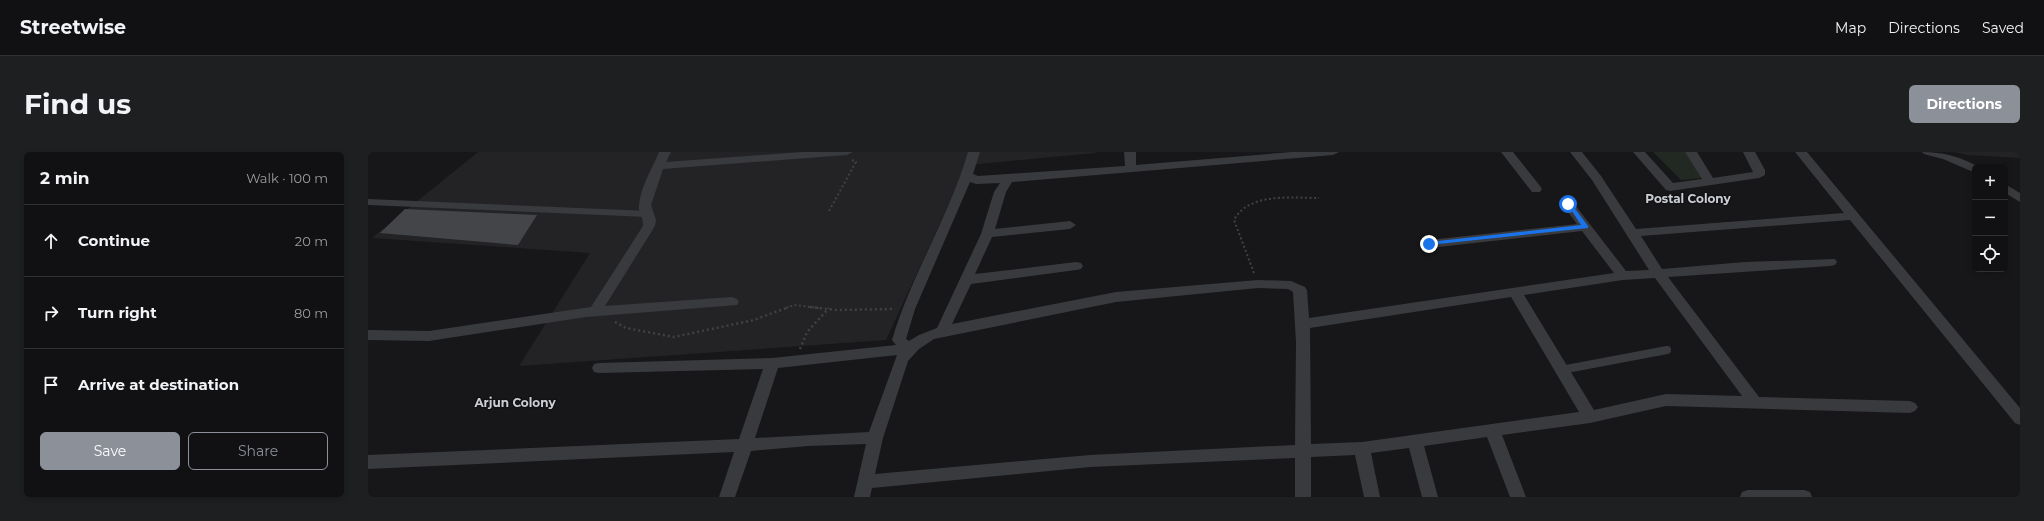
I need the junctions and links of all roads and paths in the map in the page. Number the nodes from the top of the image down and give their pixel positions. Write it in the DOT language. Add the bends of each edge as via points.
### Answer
graph roads {
  1 [pos="665,152"];
  2 [pos="844,152"];
  3 [pos="974,152"];
  4 [pos="1130,152"];
  5 [pos="1333,152"];
  6 [pos="1507,152"];
  7 [pos="1576,152"];
  8 [pos="1639,152"];
  9 [pos="1692,152"];
  10 [pos="1749,152"];
  11 [pos="1801,152"];
  12 [pos="1928,152"];
  13 [pos="660,166"];
  14 [pos="1972,168"];
  15 [pos="1131,170"];
  16 [pos="967,176"];
  17 [pos="1008,179"];
  18 [pos="1710,183"];
  19 [pos="1536,190"];
  20 [pos="2008,190"];
  21 [pos="1319,198"];
  22 [pos="2020,198"];
  23 [pos="368,202"];
  24 [pos="1568,204"];
  25 [pos="830,211"];
  26 [pos="648,214"];
  27 [pos="1854,216"];
  28 [pos="1070,225"];
  29 [pos="1586,227"];
  30 [pos="1632,233"];
  31 [pos="987,234"];
  32 [pos="1429,244"];
  33 [pos="1830,262"];
  34 [pos="1076,266"];
  35 [pos="1658,273"];
  36 [pos="1623,276"];
  37 [pos="965,280"];
  38 [pos="1258,284"];
  39 [pos="1515,292"];
  40 [pos="732,302"];
  41 [pos="829,308"];
  42 [pos="908,309"];
  43 [pos="595,311"];
  44 [pos="1304,324"];
  45 [pos="942,331"];
  46 [pos="368,334"];
  47 [pos="908,349"];
  48 [pos="1667,350"];
  49 [pos="795,360"];
  50 [pos="772,363"];
  51 [pos="599,368"];
  52 [pos="1561,371"];
  53 [pos="1754,403"];
  54 [pos="1910,407"];
  55 [pos="1590,417"];
  56 [pos="2020,420"];
  57 [pos="1493,430"];
  58 [pos="875,438"];
  59 [pos="1416,442"];
  60 [pos="745,445"];
  61 [pos="1362,448"];
  62 [pos="1302,453"];
  63 [pos="368,462"];
  64 [pos="864,490"];
  65 [pos="726,497"];
  66 [pos="1303,497"];
  67 [pos="1372,497"];
  68 [pos="1430,497"];
  69 [pos="1518,497"];
  70 [pos="1748,497"];
  71 [pos="1804,497"];
  1 -- 13 [label="street"];
  2 -- 13 [label="street"];
  2 -- 25 [label="path" via="856,162"];
  3 -- 16 [label="street"];
  4 -- 15 [label="street"];
  5 -- 15 [label="street"];
  6 -- 19 [label="street"];
  7 -- 30 [label="street" via="1597,178"];
  8 -- 18 [label="street" via="1670,187"];
  9 -- 18 [label="street"];
  10 -- 18 [label="street" via="1760,170 1759,176"];
  11 -- 27 [label="street"];
  12 -- 14 [label="street"];
  13 -- 26 [label="street" via="646,198 645,208"];
  15 -- 17 [label="street"];
  16 -- 17 [label="street" via="976,180"];
  16 -- 42 [label="street"];
  17 -- 31 [label="street" via="1000,192"];
  20 -- 22 [label="street"];
  21 -- 38 [label="path" via="1257,202 1236,212 1234,220"];
  23 -- 26 [label="lane"];
  24 -- 29 [label="street"];
  26 -- 43 [label="street" via="651,220 649,226"];
  27 -- 30 [label="street"];
  27 -- 56 [label="street"];
  28 -- 31 [label="street"];
  29 -- 32 [label="street"];
  29 -- 36 [label="street"];
  30 -- 35 [label="street"];
  31 -- 37 [label="street"];
  33 -- 35 [label="street"];
  34 -- 37 [label="street"];
  35 -- 36 [label="street"];
  35 -- 53 [label="street"];
  36 -- 39 [label="street"];
  37 -- 45 [label="street"];
  38 -- 44 [label="street" via="1297,287 1300,290"];
  38 -- 45 [label="street" via="1116,297"];
  39 -- 44 [label="street"];
  39 -- 52 [label="street"];
  40 -- 43 [label="street"];
  41 -- 42 [label="path"];
  41 -- 43 [label="path" via="794,305 754,320 674,337 626,328"];
  41 -- 49 [label="path" via="807,332"];
  42 -- 47 [label="street" via="899,340"];
  43 -- 46 [label="street" via="429,336"];
  44 -- 62 [label="street"];
  45 -- 47 [label="street" via="924,338"];
  47 -- 49 [label="street"];
  47 -- 58 [label="street" via="901,360"];
  48 -- 52 [label="lane"];
  49 -- 50 [label="street"];
  50 -- 51 [label="street"];
  50 -- 60 [label="street"];
  52 -- 55 [label="street"];
  53 -- 54 [label="street"];
  53 -- 55 [label="street" via="1666,400"];
  55 -- 57 [label="street"];
  57 -- 59 [label="street"];
  57 -- 69 [label="street"];
  58 -- 60 [label="street"];
  58 -- 64 [label="street"];
  59 -- 61 [label="street"];
  59 -- 68 [label="street"];
  60 -- 63 [label="street"];
  60 -- 65 [label="street"];
  61 -- 62 [label="street"];
  61 -- 67 [label="street"];
  62 -- 64 [label="street" via="1090,461"];
  62 -- 66 [label="street"];
  70 -- 71 [label="street"];
}
